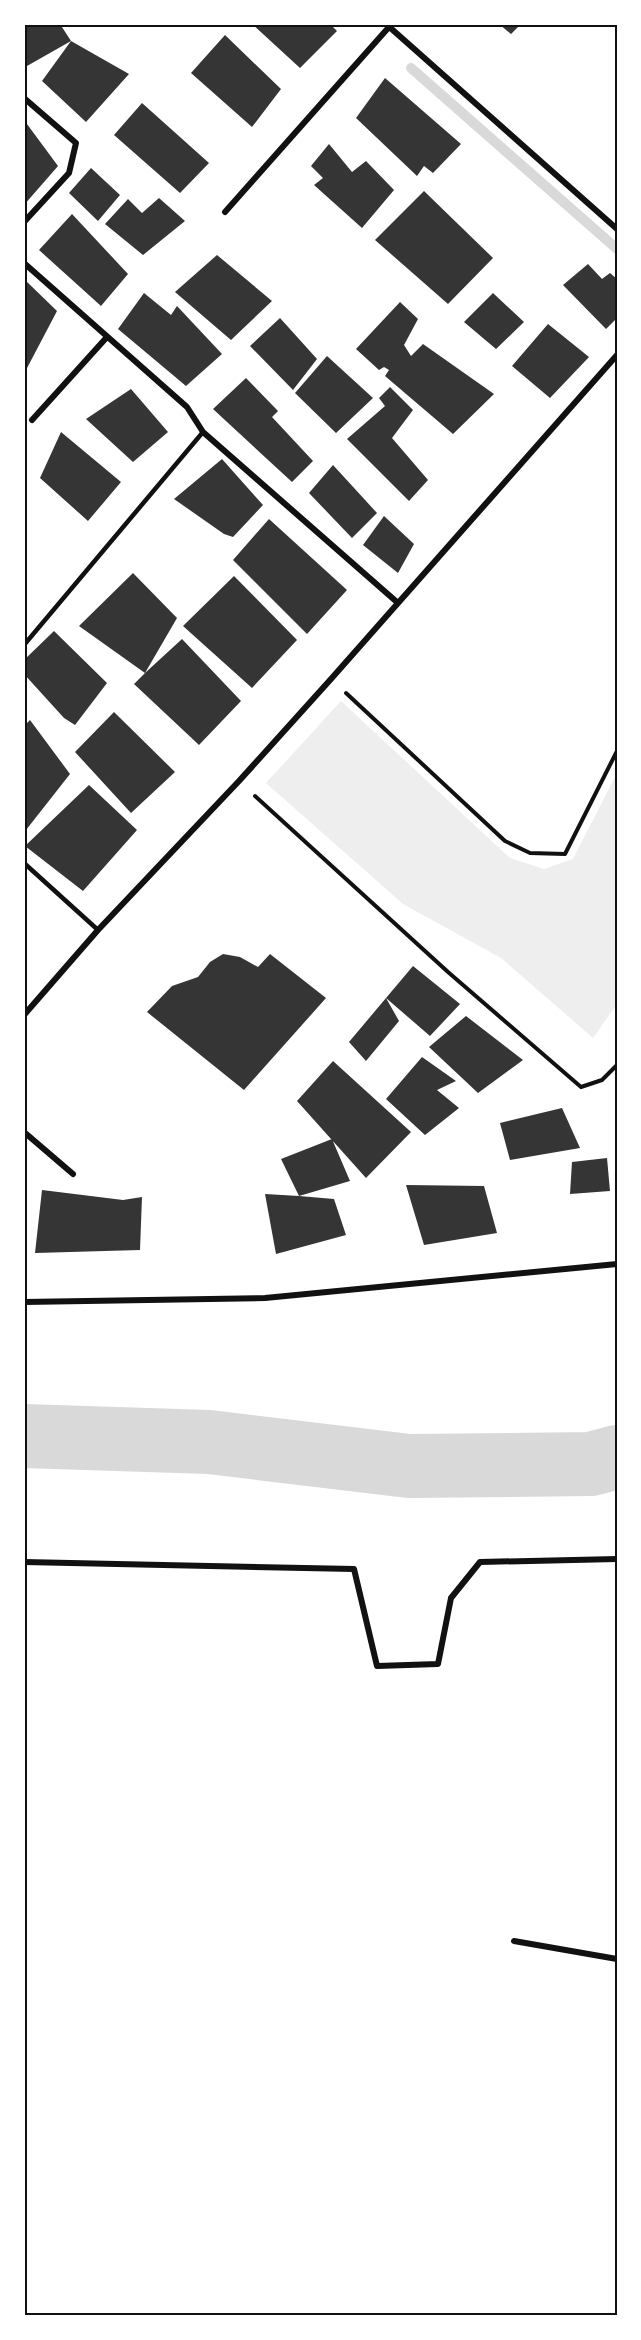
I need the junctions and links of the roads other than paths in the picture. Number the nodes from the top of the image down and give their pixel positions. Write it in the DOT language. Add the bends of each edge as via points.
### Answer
graph roads {
  1 [pos="388,26"];
  2 [pos="24,98"];
  3 [pos="225,212"];
  4 [pos="24,222"];
  5 [pos="617,229"];
  6 [pos="24,262"];
  7 [pos="107,337"];
  8 [pos="617,355"];
  9 [pos="32,420"];
  10 [pos="203,432"];
  11 [pos="399,603"];
  12 [pos="24,645"];
  13 [pos="24,863"];
  14 [pos="98,930"];
  15 [pos="24,1015"];
  16 [pos="24,1132"];
  17 [pos="73,1174"];
  18 [pos="617,1264"];
  19 [pos="24,1302"];
  20 [pos="617,1559"];
  21 [pos="24,1562"];
  22 [pos="514,1941"];
  23 [pos="617,1959"];
  1 -- 3 [label="street"];
  1 -- 5 [label="street"];
  2 -- 4 [label="street" via="76,143 69,173"];
  6 -- 7 [label="street"];
  7 -- 9 [label="street"];
  7 -- 10 [label="street" via="187,407"];
  8 -- 11 [label="street"];
  10 -- 11 [label="street"];
  10 -- 12 [label="lane"];
  11 -- 14 [label="street"];
  13 -- 14 [label="lane"];
  14 -- 15 [label="street"];
  16 -- 17 [label="street"];
  18 -- 19 [label="street" via="265,1298"];
  20 -- 21 [label="street" via="480,1562 451,1598 438,1664 377,1666 354,1569"];
  22 -- 23 [label="street"];
}
